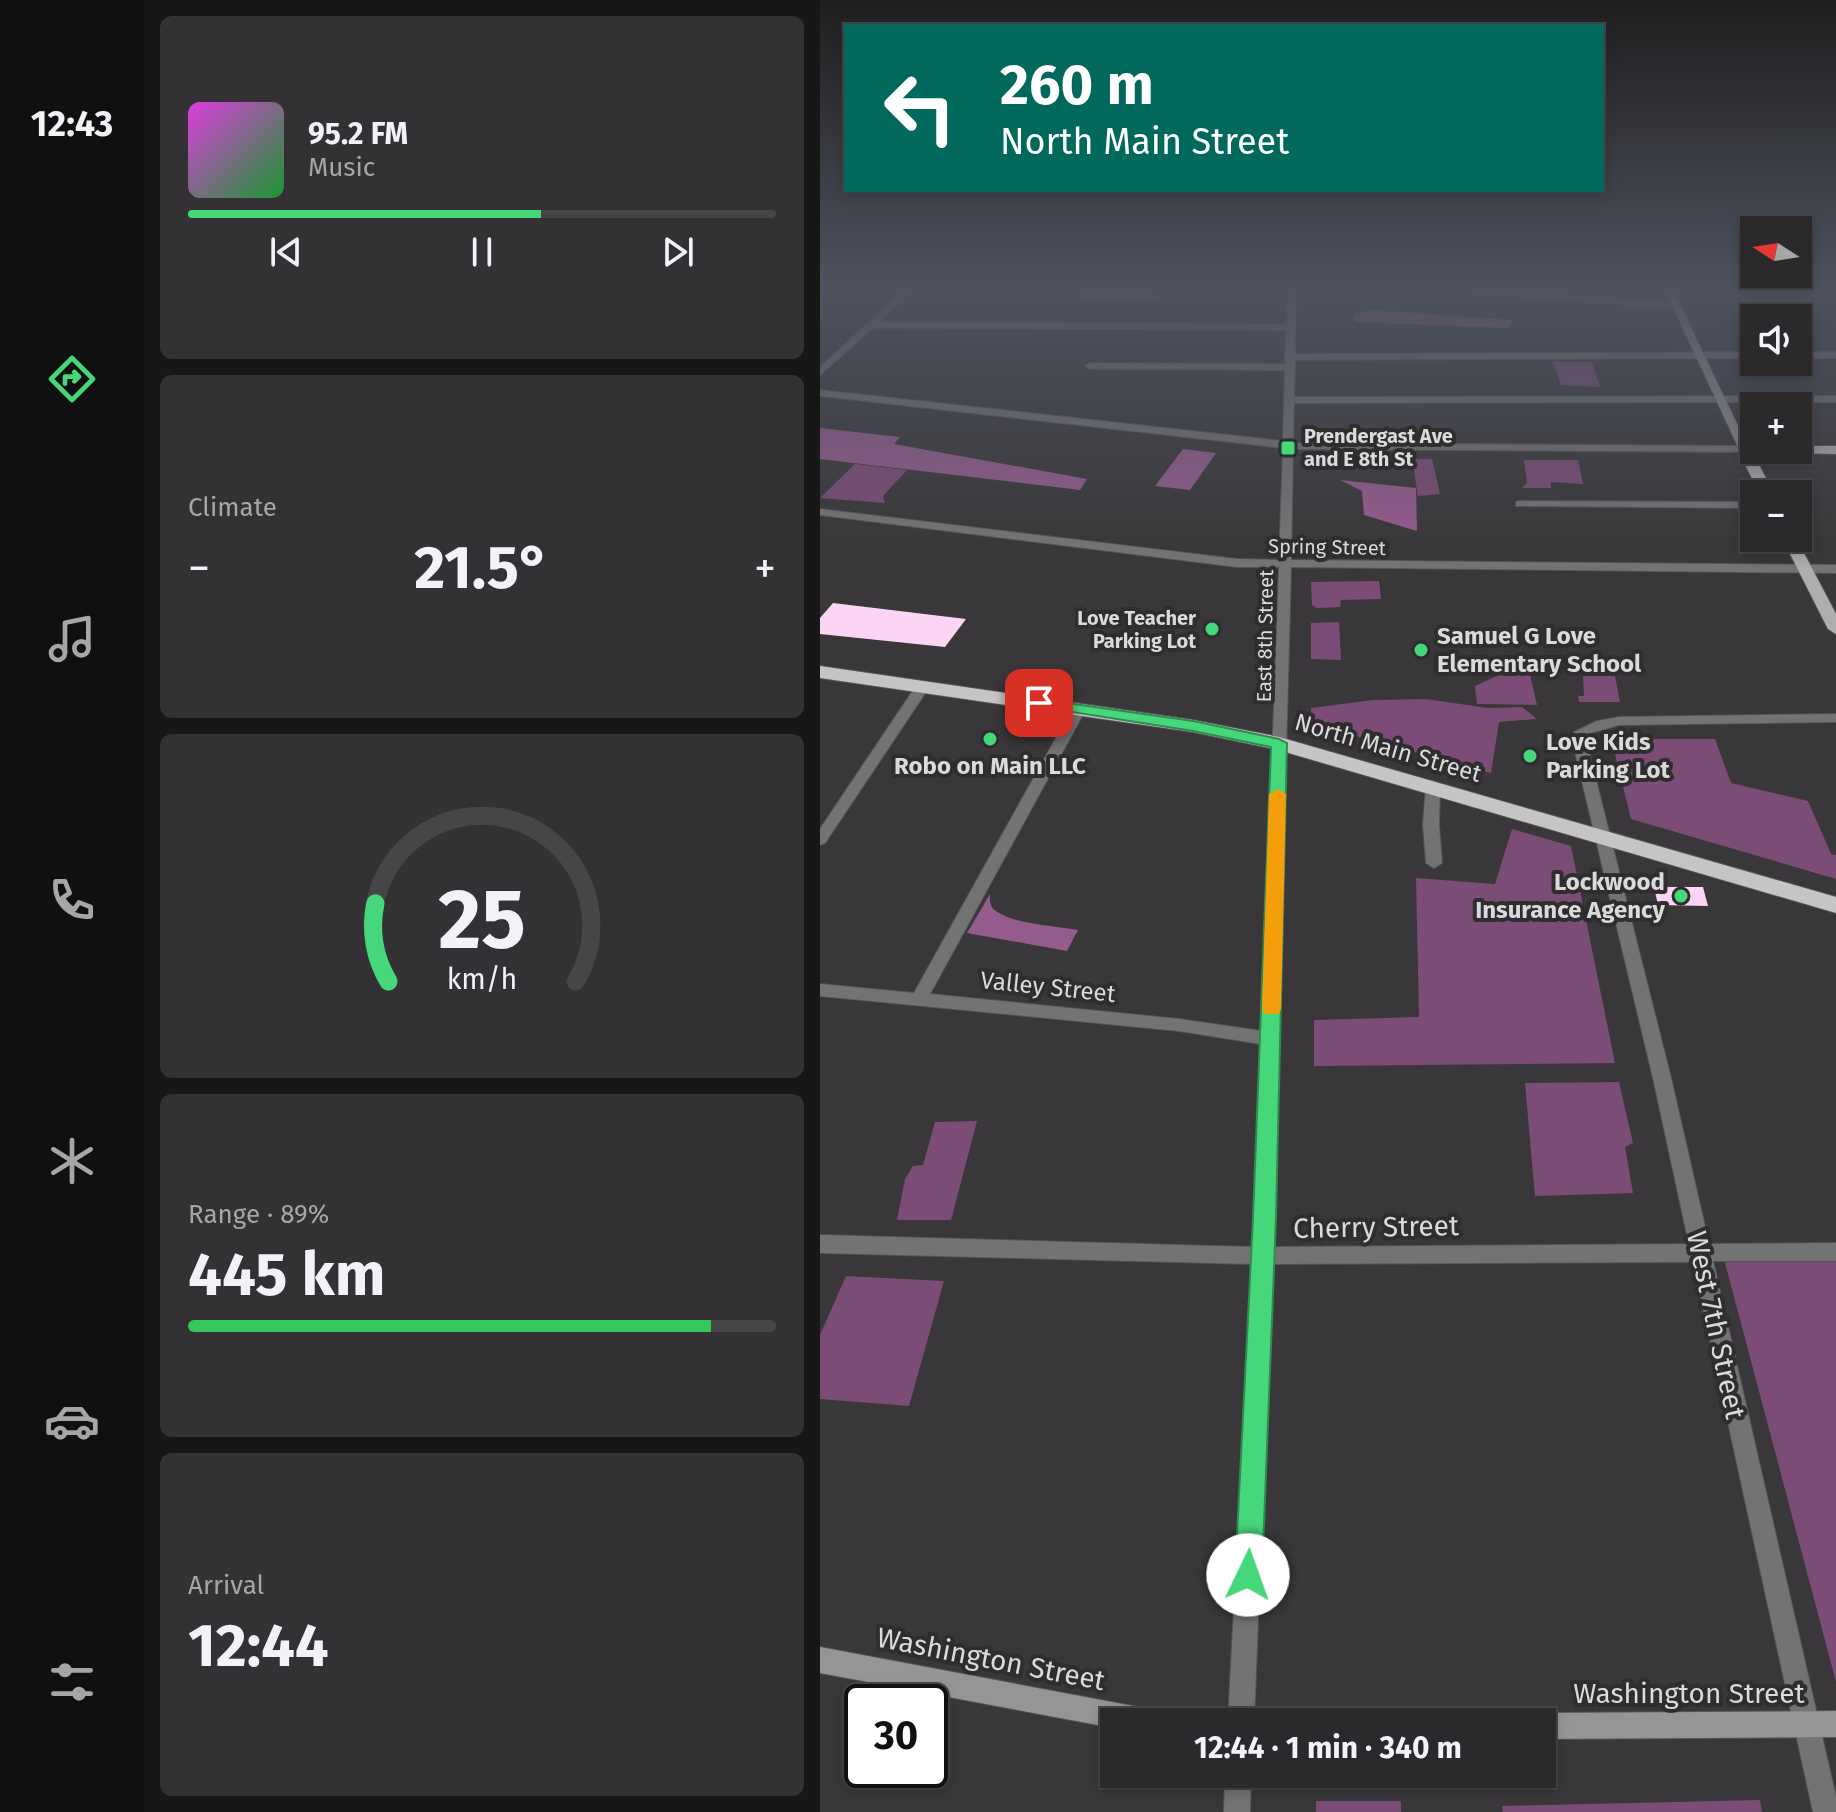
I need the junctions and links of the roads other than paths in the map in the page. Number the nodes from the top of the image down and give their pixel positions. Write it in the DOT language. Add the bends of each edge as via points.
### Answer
graph roads {
  1 [pos="1289,375"];
  2 [pos="1709,375"];
  3 [pos="820,393"];
  4 [pos="1720,398"];
  5 [pos="1836,399"];
  6 [pos="1288,400"];
  7 [pos="1740,433"];
  8 [pos="1288,446"];
  9 [pos="1740,449"];
  10 [pos="1812,450"];
  11 [pos="1836,450"];
  12 [pos="1520,504"];
  13 [pos="1740,505"];
  14 [pos="820,512"];
  15 [pos="1796,552"];
  16 [pos="1284,565"];
  17 [pos="1805,569"];
  18 [pos="1836,569"];
  19 [pos="1836,629"];
  20 [pos="820,672"];
  21 [pos="923,686"];
  22 [pos="1079,709"];
  23 [pos="1836,718"];
  24 [pos="1279,743"];
  25 [pos="1433,786"];
  26 [pos="1604,839"];
  27 [pos="820,840"];
  28 [pos="1434,863"];
  29 [pos="1836,905"];
  30 [pos="820,990"];
  31 [pos="919,999"];
  32 [pos="1271,1039"];
  33 [pos="820,1244"];
  34 [pos="1700,1252"];
  35 [pos="1836,1252"];
  36 [pos="1263,1256"];
  37 [pos="820,1660"];
  38 [pos="1242,1708"];
  39 [pos="1100,1713"];
  40 [pos="1805,1724"];
  41 [pos="1836,1724"];
  42 [pos="1556,1726"];
  43 [pos="1238,1788"];
  44 [pos="1237,1812"];
  45 [pos="1826,1812"];
  1 -- 6 [label="street, East 8th Street"];
  2 -- 4 [label="street"];
  3 -- 8 [label="street"];
  4 -- 5 [label="street"];
  4 -- 6 [label="street"];
  4 -- 7 [label="street"];
  6 -- 8 [label="street, East 8th Street"];
  8 -- 9 [label="street"];
  8 -- 16 [label="street, East 8th Street"];
  10 -- 11 [label="main road"];
  12 -- 13 [label="street"];
  14 -- 16 [label="street, Spring Street"];
  15 -- 17 [label="main road"];
  16 -- 17 [label="street, Spring Street"];
  16 -- 24 [label="street, East 8th Street"];
  17 -- 18 [label="street, Spring Street"];
  17 -- 19 [label="main road"];
  20 -- 21 [label="highway, North Main Street"];
  21 -- 22 [label="highway, North Main Street"];
  21 -- 27 [label="street"];
  22 -- 24 [label="highway, North Main Street"];
  22 -- 31 [label="street"];
  23 -- 26 [label="street, West 7th Street" via="1619,721 1581,732"];
  24 -- 25 [label="highway, North Main Street"];
  24 -- 32 [label="street, East 8th Street"];
  25 -- 26 [label="highway, North Main Street"];
  25 -- 28 [label="street"];
  26 -- 29 [label="highway, North Main Street"];
  26 -- 34 [label="street, West 7th Street"];
  30 -- 31 [label="street, Valley Street"];
  31 -- 32 [label="street, Valley Street"];
  32 -- 36 [label="street, East 8th Street"];
  33 -- 36 [label="street, Cherry Street"];
  34 -- 35 [label="street, Cherry Street"];
  34 -- 36 [label="street, Cherry Street"];
  34 -- 40 [label="street, West 7th Street"];
  36 -- 38 [label="street, East 8th Street"];
  37 -- 39 [label="street, Washington Street"];
  40 -- 41 [label="street, Washington Street"];
  40 -- 42 [label="street, Washington Street"];
  40 -- 45 [label="street, West 7th Street"];
  43 -- 44 [label="street"];
}
